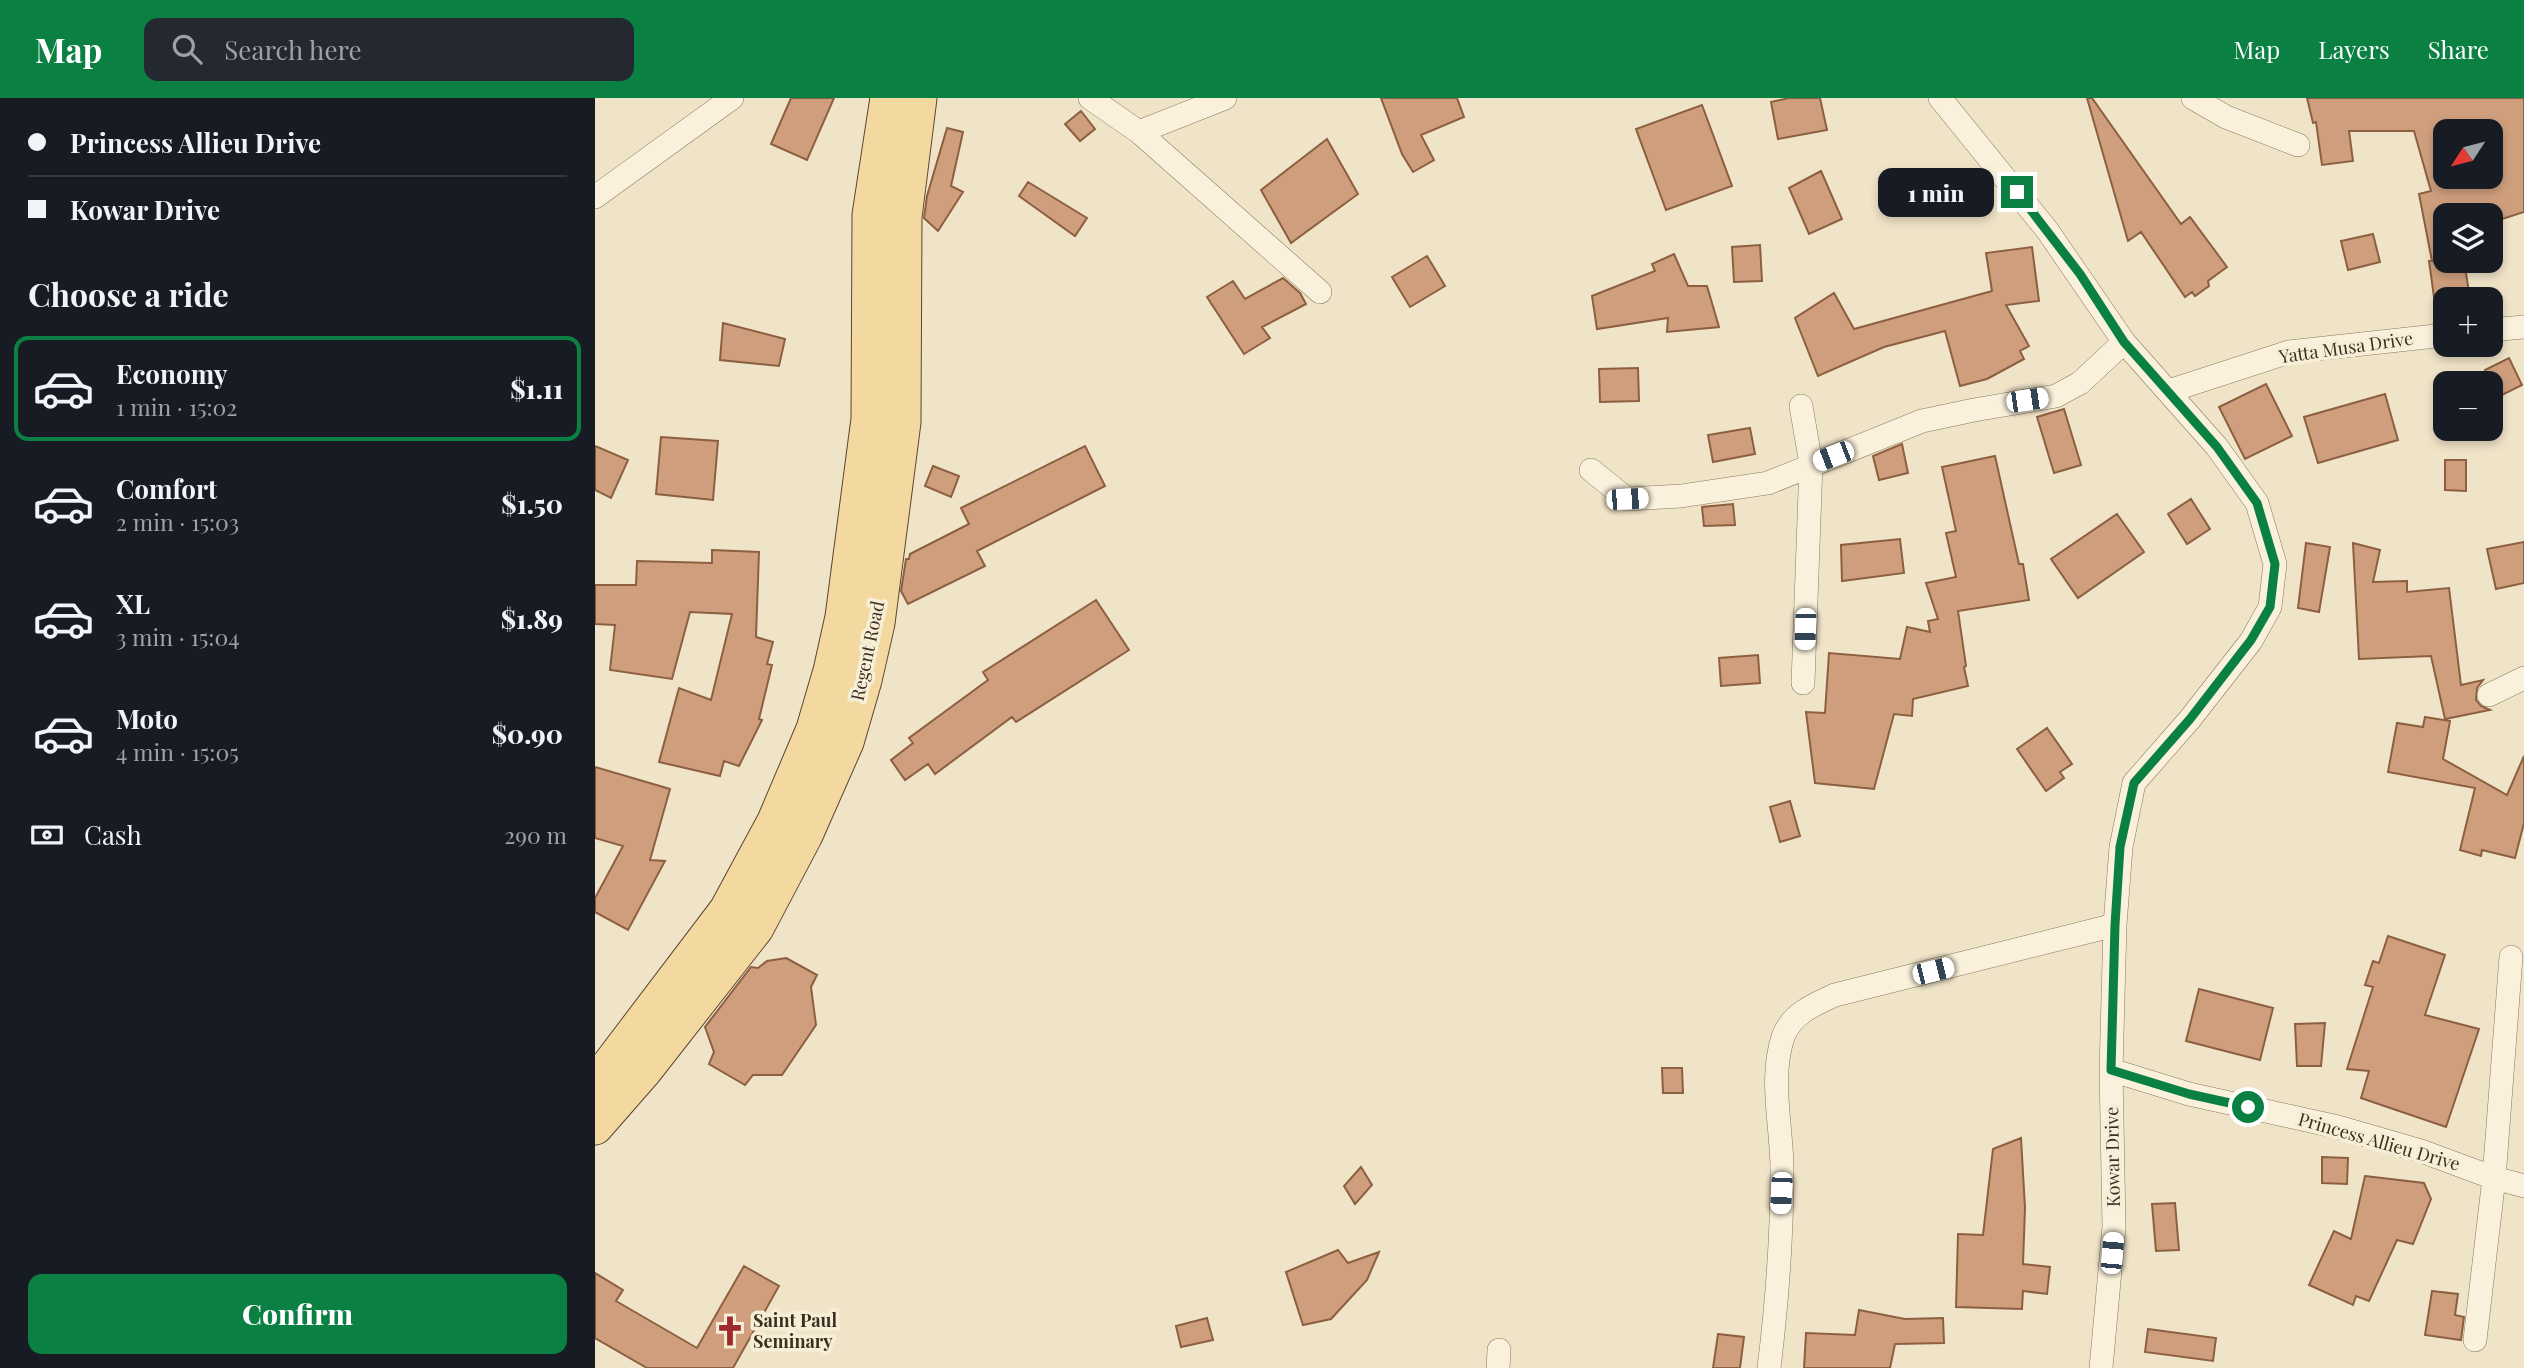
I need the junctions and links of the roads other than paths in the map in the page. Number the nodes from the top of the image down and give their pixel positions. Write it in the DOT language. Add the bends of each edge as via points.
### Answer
graph roads {
  1 [pos="731,98"];
  2 [pos="888,98"];
  3 [pos="919,98"];
  4 [pos="1090,98"];
  5 [pos="1226,98"];
  6 [pos="1940,98"];
  7 [pos="2193,98"];
  8 [pos="1139,132"];
  9 [pos="2298,145"];
  10 [pos="595,197"];
  11 [pos="1320,292"];
  12 [pos="2524,327"];
  13 [pos="2503,329"];
  14 [pos="2433,336"];
  15 [pos="2124,342"];
  16 [pos="2169,391"];
  17 [pos="1801,406"];
  18 [pos="1811,464"];
  19 [pos="1591,470"];
  20 [pos="2524,678"];
  21 [pos="1803,683"];
  22 [pos="2489,695"];
  23 [pos="2115,925"];
  24 [pos="2511,957"];
  25 [pos="2111,1070"];
  26 [pos="595,1084"];
  27 [pos="595,1127"];
  28 [pos="2494,1178"];
  29 [pos="2524,1186"];
  30 [pos="2475,1340"];
  31 [pos="1769,1368"];
  32 [pos="2101,1368"];
  1 -- 10 [label="street"];
  2 -- 26 [label="main road, Regent Road" via="870,215 869,419 843,617 814,729 775,821 727,910"];
  3 -- 27 [label="main road, Regent Road" via="904,217 903,422 877,623 846,741 805,835 756,928"];
  4 -- 8 [label="street"];
  5 -- 8 [label="street"];
  6 -- 15 [label="street, Kowar Drive" via="2047,230"];
  7 -- 9 [label="street" via="2226,117"];
  8 -- 11 [label="street"];
  12 -- 13 [label="street"];
  14 -- 16 [label="street, Yatta Musa Drive" via="2289,352"];
  15 -- 16 [label="street, Kowar Drive"];
  15 -- 18 [label="street" via="2080,383 2056,396 1921,421"];
  16 -- 23 [label="street, Kowar Drive" via="2257,503 2275,564 2273,585 2270,607 2251,640 2134,783 2120,847"];
  17 -- 18 [label="street"];
  18 -- 19 [label="street" via="1767,482 1681,496 1627,499"];
  18 -- 21 [label="street"];
  20 -- 22 [label="street"];
  23 -- 25 [label="street, Kowar Drive"];
  23 -- 31 [label="street" via="1836,995 1805,1009 1784,1034 1776,1069 1782,1169"];
  24 -- 28 [label="street"];
  25 -- 28 [label="street, Princess Allieu Drive" via="2189,1094 2421,1150"];
  25 -- 32 [label="street, Kowar Drive" via="2114,1227"];
  28 -- 29 [label="street, Princess Allieu Drive"];
  28 -- 30 [label="street"];
}
